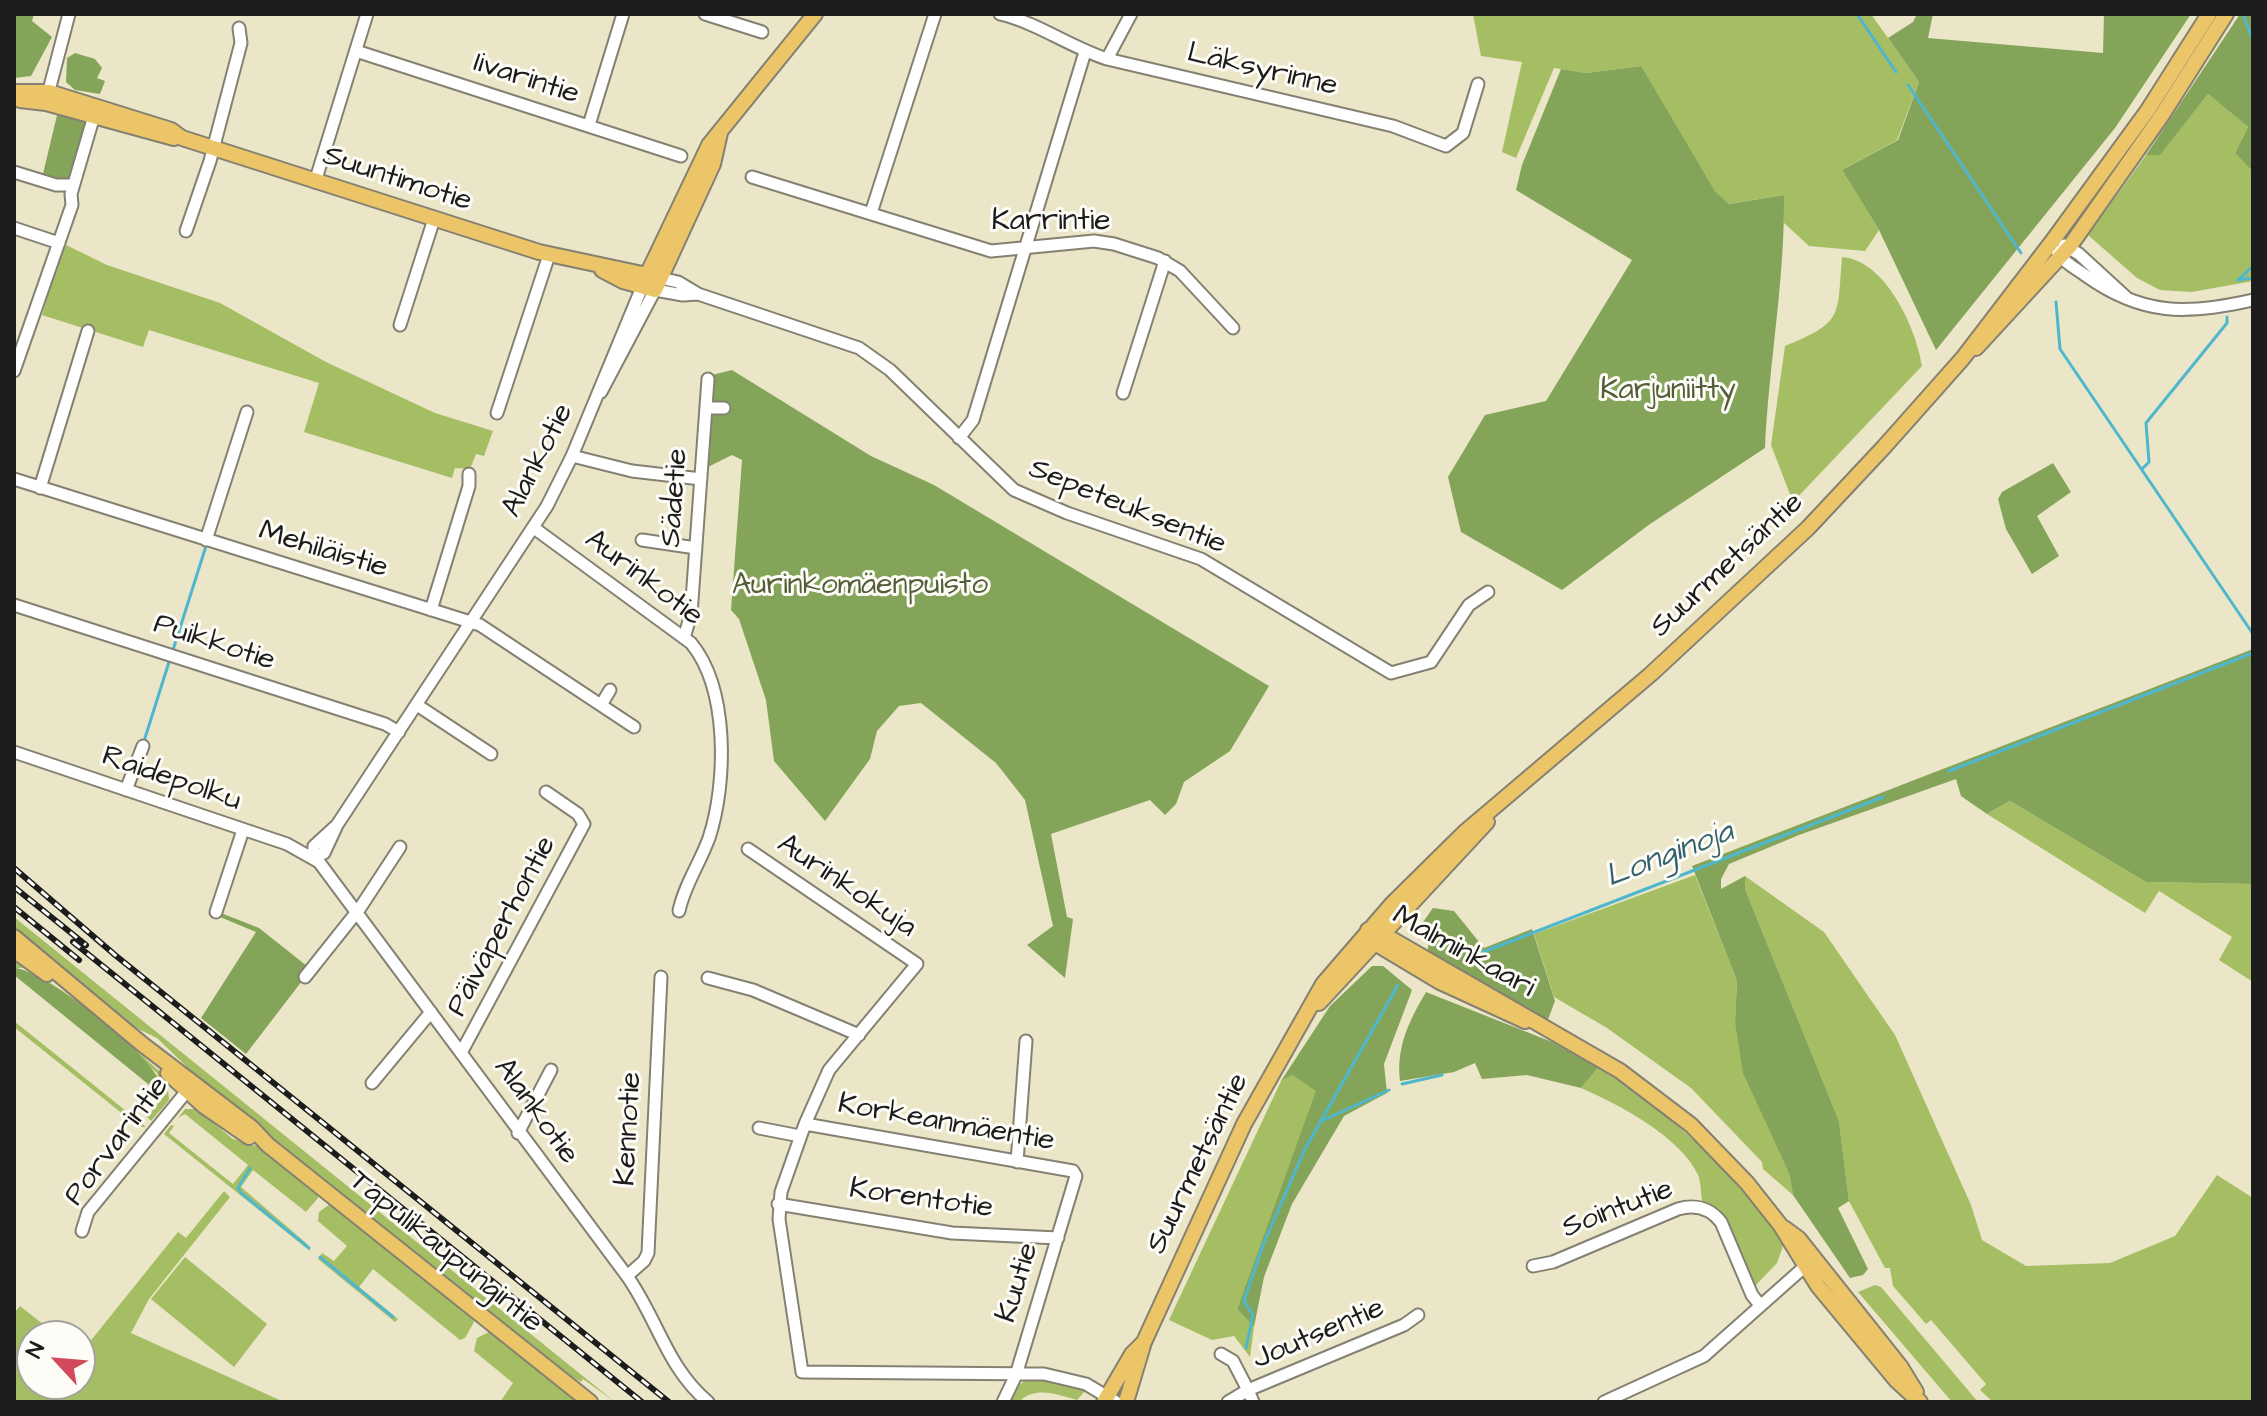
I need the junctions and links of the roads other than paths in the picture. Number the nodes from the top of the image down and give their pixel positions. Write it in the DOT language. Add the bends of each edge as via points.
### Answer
graph roads {
  1 [pos="69,14"];
  2 [pos="367,14"];
  3 [pos="623,14"];
  4 [pos="705,14"];
  5 [pos="815,14"];
  6 [pos="935,14"];
  7 [pos="1000,14"];
  8 [pos="1131,14"];
  9 [pos="2209,14"];
  10 [pos="2226,14"];
  11 [pos="239,28"];
  12 [pos="762,32"];
  13 [pos="356,51"];
  14 [pos="1085,52"];
  15 [pos="1107,59"];
  16 [pos="1478,84"];
  17 [pos="14,92"];
  18 [pos="48,97"];
  19 [pos="14,101"];
  20 [pos="96,112"];
  21 [pos="589,125"];
  22 [pos="212,148"];
  23 [pos="681,156"];
  24 [pos="14,172"];
  25 [pos="752,177"];
  26 [pos="315,182"];
  27 [pos="73,185"];
  28 [pos="871,213"];
  29 [pos="434,219"];
  30 [pos="14,228"];
  31 [pos="186,231"];
  32 [pos="59,243"];
  33 [pos="2051,243"];
  34 [pos="1025,247"];
  35 [pos="2065,252"];
  36 [pos="549,255"];
  37 [pos="1165,261"];
  38 [pos="651,282"];
  39 [pos="2253,300"];
  40 [pos="400,325"];
  41 [pos="1233,328"];
  42 [pos="88,331"];
  43 [pos="18,346"];
  44 [pos="519,349"];
  45 [pos="532,353"];
  46 [pos="1963,358"];
  47 [pos="14,371"];
  48 [pos="708,379"];
  49 [pos="1123,393"];
  50 [pos="706,408"];
  51 [pos="724,408"];
  52 [pos="247,412"];
  53 [pos="497,413"];
  54 [pos="959,438"];
  55 [pos="572,456"];
  56 [pos="469,474"];
  57 [pos="14,479"];
  58 [pos="701,479"];
  59 [pos="40,488"];
  60 [pos="534,528"];
  61 [pos="206,540"];
  62 [pos="642,540"];
  63 [pos="696,548"];
  64 [pos="1488,592"];
  65 [pos="14,605"];
  66 [pos="431,610"];
  67 [pos="472,622"];
  68 [pos="684,638"];
  69 [pos="610,690"];
  70 [pos="417,705"];
  71 [pos="601,705"];
  72 [pos="634,727"];
  73 [pos="399,732"];
  74 [pos="143,746"];
  75 [pos="14,752"];
  76 [pos="491,754"];
  77 [pos="126,790"];
  78 [pos="546,792"];
  79 [pos="243,830"];
  80 [pos="400,847"];
  81 [pos="748,849"];
  82 [pos="313,857"];
  83 [pos="679,911"];
  84 [pos="216,912"];
  85 [pos="356,912"];
  86 [pos="1375,936"];
  87 [pos="14,937"];
  88 [pos="14,950"];
  89 [pos="305,977"];
  90 [pos="661,977"];
  91 [pos="708,978"];
  92 [pos="79,992"];
  93 [pos="431,1012"];
  94 [pos="859,1035"];
  95 [pos="1026,1041"];
  96 [pos="461,1053"];
  97 [pos="551,1070"];
  98 [pos="372,1083"];
  99 [pos="190,1087"];
  100 [pos="805,1124"];
  101 [pos="759,1128"];
  102 [pos="518,1133"];
  103 [pos="800,1136"];
  104 [pos="1017,1162"];
  105 [pos="1076,1176"];
  106 [pos="778,1204"];
  107 [pos="82,1231"];
  108 [pos="1058,1238"];
  109 [pos="1809,1262"];
  110 [pos="1533,1266"];
  111 [pos="627,1276"];
  112 [pos="1760,1305"];
  113 [pos="1418,1315"];
  114 [pos="1144,1342"];
  115 [pos="1221,1354"];
  116 [pos="1016,1375"];
  117 [pos="1250,1396"];
  118 [pos="1109,1400"];
  119 [pos="590,1402"];
  120 [pos="708,1402"];
  121 [pos="1003,1402"];
  122 [pos="1126,1402"];
  123 [pos="1228,1402"];
  124 [pos="1604,1402"];
  125 [pos="1921,1402"];
  1 -- 18 [label="street"];
  2 -- 13 [label="street"];
  3 -- 21 [label="street"];
  4 -- 12 [label="street"];
  5 -- 38 [label="main road" via="720,133 713,164"];
  6 -- 28 [label="street"];
  7 -- 14 [label="street, Läksyrinne"];
  8 -- 15 [label="street"];
  9 -- 33 [label="main road, Suurmetsäntie" via="2148,110"];
  10 -- 35 [label="main road, Suurmetsäntie"];
  11 -- 22 [label="street" via="241,43"];
  13 -- 21 [label="street, Iivarintie"];
  13 -- 26 [label="street"];
  14 -- 15 [label="street, Läksyrinne"];
  14 -- 34 [label="street"];
  15 -- 16 [label="street, Läksyrinne" via="1393,126 1446,146 1463,133"];
  17 -- 18 [label="main road, Suuntimotie"];
  18 -- 19 [label="main road, Suuntimotie"];
  18 -- 20 [label="main road, Suuntimotie"];
  20 -- 22 [label="main road, Suuntimotie" via="171,130"];
  20 -- 27 [label="street"];
  21 -- 23 [label="street, Iivarintie"];
  22 -- 26 [label="main road, Suuntimotie"];
  22 -- 31 [label="street"];
  24 -- 27 [label="street"];
  25 -- 28 [label="street, Karrintie"];
  26 -- 29 [label="main road, Suuntimotie"];
  27 -- 32 [label="street"];
  28 -- 34 [label="street, Karrintie" via="991,251"];
  29 -- 36 [label="main road, Suuntimotie"];
  29 -- 40 [label="street"];
  30 -- 32 [label="street"];
  32 -- 43 [label="street"];
  33 -- 35 [label="street"];
  33 -- 46 [label="main road, Suurmetsäntie"];
  34 -- 37 [label="street, Karrintie" via="1102,241"];
  34 -- 54 [label="street" via="973,420"];
  35 -- 39 [label="street" via="2110,293 2149,308 2171,311"];
  35 -- 46 [label="main road, Suurmetsäntie"];
  36 -- 38 [label="main road, Suuntimotie"];
  36 -- 44 [label="street"];
  37 -- 41 [label="street, Karrintie"];
  37 -- 49 [label="street"];
  38 -- 54 [label="street, Sepeteuksentie" via="859,348 890,370"];
  38 -- 55 [label="street, Alankotie"];
  42 -- 59 [label="street"];
  43 -- 47 [label="street"];
  44 -- 45 [label="street"];
  44 -- 53 [label="street"];
  46 -- 86 [label="main road, Suurmetsäntie" via="1808,528 1651,674 1466,831"];
  48 -- 50 [label="street, Sädetie"];
  50 -- 51 [label="street, Sädetie"];
  50 -- 58 [label="street, Sädetie"];
  52 -- 61 [label="street"];
  54 -- 64 [label="street, Sepeteuksentie" via="1026,498 1201,559 1391,673 1431,662 1469,605"];
  55 -- 58 [label="street" via="632,471"];
  55 -- 60 [label="street, Alankotie"];
  56 -- 66 [label="street"];
  57 -- 59 [label="street, Mehiläistie"];
  58 -- 63 [label="street, Sädetie"];
  59 -- 61 [label="street, Mehiläistie"];
  60 -- 67 [label="street, Alankotie"];
  60 -- 68 [label="street, Aurinkotie"];
  61 -- 66 [label="street, Mehiläistie"];
  62 -- 63 [label="street"];
  63 -- 68 [label="street, Sädetie"];
  65 -- 73 [label="street, Puikkotie"];
  66 -- 67 [label="street, Mehiläistie"];
  67 -- 70 [label="street, Alankotie"];
  67 -- 71 [label="street, Mehiläistie"];
  68 -- 83 [label="street, Aurinkotie" via="699,653 710,682 722,762 710,834"];
  69 -- 71 [label="street"];
  70 -- 73 [label="street, Alankotie"];
  70 -- 76 [label="street"];
  71 -- 72 [label="street, Mehiläistie"];
  73 -- 82 [label="street, Alankotie" via="324,853"];
  74 -- 77 [label="street"];
  75 -- 77 [label="street, Raidepolku"];
  77 -- 79 [label="street, Raidepolku"];
  78 -- 96 [label="street, Päiväperhontie" via="584,824"];
  79 -- 82 [label="street, Raidepolku"];
  79 -- 84 [label="street"];
  80 -- 85 [label="street"];
  81 -- 94 [label="street, Aurinkokuja" via="917,964"];
  82 -- 85 [label="street, Alankotie"];
  85 -- 89 [label="street"];
  85 -- 93 [label="street, Alankotie"];
  86 -- 109 [label="main road, Malminkaari" via="1440,982 1506,1016 1537,1025 1620,1071 1712,1143"];
  86 -- 114 [label="main road, Suurmetsäntie" via="1309,1013 1248,1117"];
  87 -- 92 [label="main road, Tapulikaupungintie"];
  88 -- 92 [label="main road, Tapulikaupungintie"];
  90 -- 111 [label="street, Kennotie" via="648,1253"];
  91 -- 94 [label="street" via="753,990"];
  92 -- 99 [label="main road, Tapulikaupungintie"];
  93 -- 96 [label="street, Alankotie"];
  93 -- 98 [label="street"];
  94 -- 100 [label="street" via="829,1070"];
  95 -- 104 [label="street"];
  96 -- 102 [label="street, Alankotie"];
  97 -- 102 [label="street"];
  99 -- 107 [label="street, Porvarintie" via="88,1212"];
  99 -- 119 [label="main road, Tapulikaupungintie"];
  100 -- 103 [label="street"];
  100 -- 104 [label="street, Korkeanmäentie"];
  101 -- 103 [label="street"];
  102 -- 111 [label="street, Alankotie"];
  103 -- 106 [label="street"];
  104 -- 105 [label="street, Korkeanmäentie" via="1073,1171"];
  105 -- 108 [label="street, Kuutie"];
  106 -- 108 [label="street, Korentotie" via="952,1233"];
  106 -- 116 [label="street" via="802,1372"];
  108 -- 116 [label="street, Kuutie"];
  109 -- 112 [label="street"];
  109 -- 125 [label="main road, Malminkaari" via="1869,1349"];
  110 -- 112 [label="street, Sointutie" via="1678,1209 1696,1207 1714,1213 1721,1222"];
  111 -- 120 [label="street, Alankotie" via="676,1370"];
  112 -- 124 [label="street" via="1694,1362"];
  113 -- 117 [label="street, Joutsentie"];
  114 -- 118 [label="main road, Suurmetsäntie" via="1132,1354"];
  114 -- 122 [label="main road, Suurmetsäntie"];
  115 -- 117 [label="street" via="1233,1361"];
  116 -- 118 [label="street" via="1067,1378"];
  116 -- 121 [label="street, Kuutie"];
  117 -- 123 [label="street, Joutsentie"];
}
